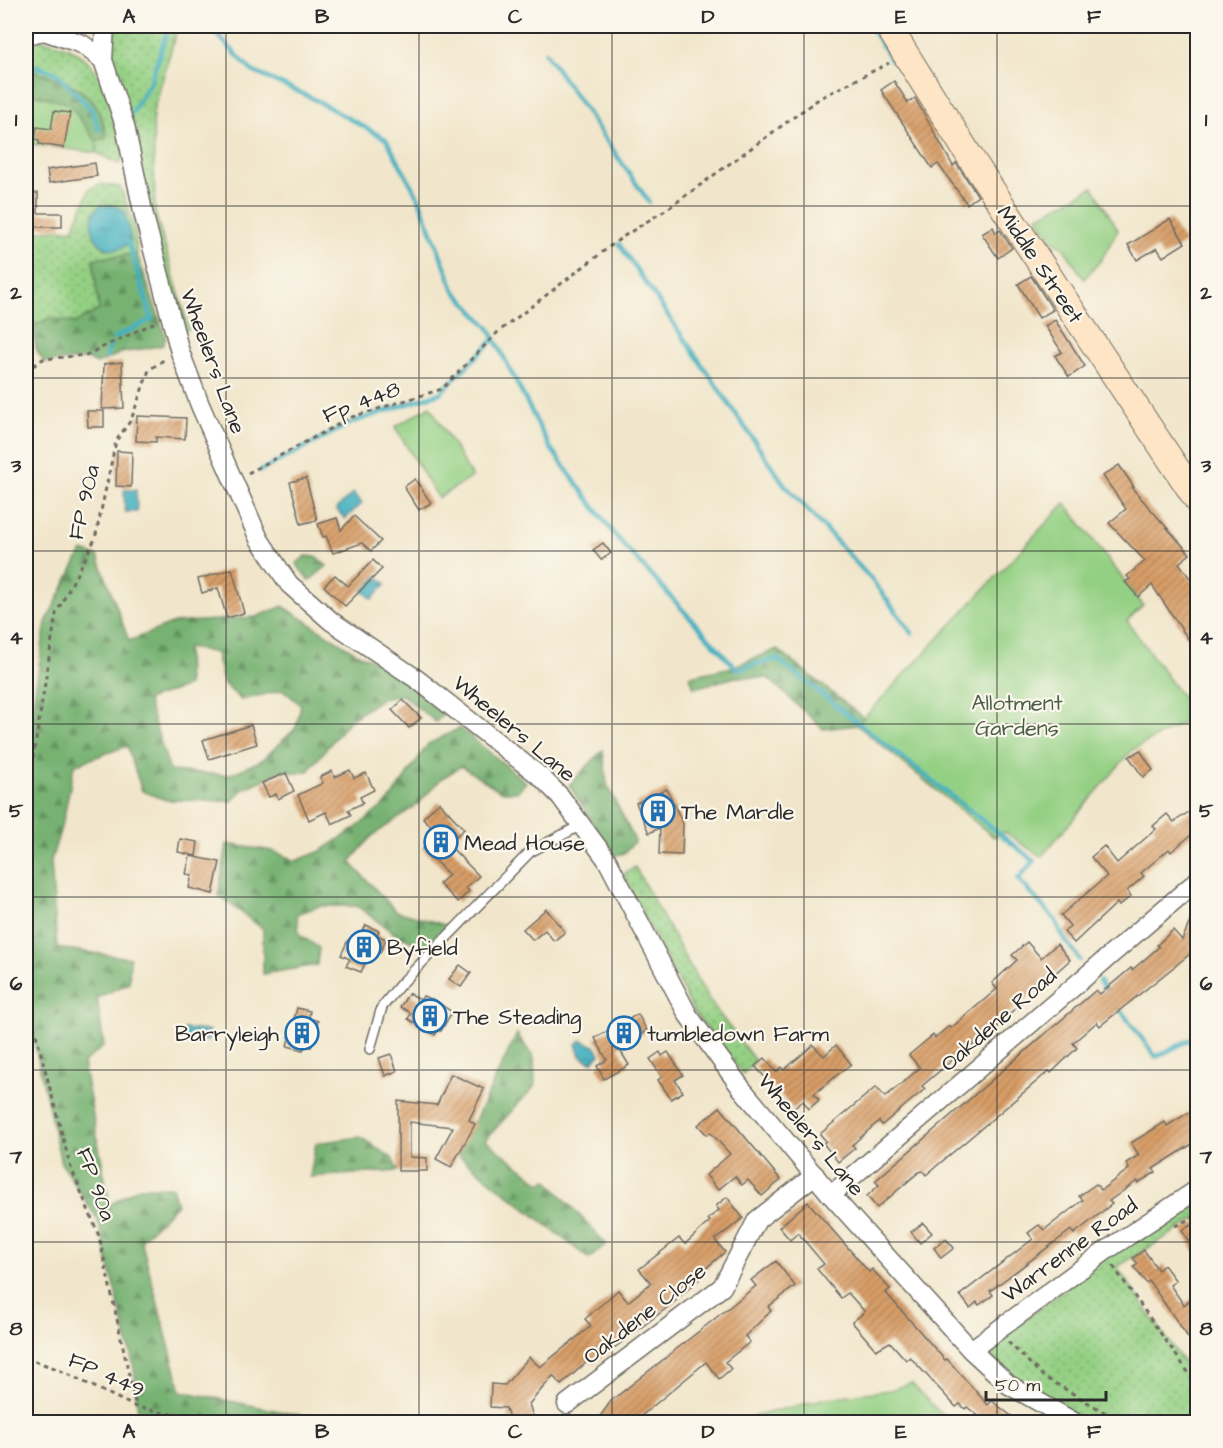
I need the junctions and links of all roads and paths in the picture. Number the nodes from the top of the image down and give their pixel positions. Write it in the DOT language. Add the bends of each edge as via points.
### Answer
graph roads {
  1 [pos="68,26"];
  2 [pos="105,26"];
  3 [pos="888,26"];
  4 [pos="47,32"];
  5 [pos="26,35"];
  6 [pos="906,54"];
  7 [pos="103,60"];
  8 [pos="169,314"];
  9 [pos="180,352"];
  10 [pos="26,371"];
  11 [pos="233,480"];
  12 [pos="1197,501"];
  13 [pos="26,803"];
  14 [pos="583,824"];
  15 [pos="1197,880"];
  16 [pos="26,972"];
  17 [pos="370,1049"];
  18 [pos="815,1175"];
  19 [pos="1197,1189"];
  20 [pos="831,1194"];
  21 [pos="1104,1252"];
  22 [pos="995,1334"];
  23 [pos="971,1350"];
  24 [pos="26,1358"];
  25 [pos="1197,1386"];
  26 [pos="567,1404"];
  27 [pos="136,1407"];
  28 [pos="211,1422"];
  29 [pos="1074,1422"];
  30 [pos="1121,1422"];
  1 -- 4 [label="street"];
  2 -- 7 [label="street, Wheelers Lane"];
  3 -- 6 [label="street, Middle Street"];
  4 -- 5 [label="street"];
  4 -- 7 [label="street" via="82,44"];
  6 -- 11 [label="path, Fp 448" via="820,98 621,238 498,332 442,389 352,417"];
  6 -- 12 [label="street, Middle Street"];
  7 -- 8 [label="street, Wheelers Lane" via="125,126"];
  8 -- 9 [label="street, Wheelers Lane"];
  8 -- 10 [label="path" via="86,355 43,359"];
  9 -- 11 [label="street, Wheelers Lane"];
  9 -- 13 [label="path, FP 90a" via="149,370 131,420 111,451 95,539 56,614"];
  11 -- 14 [label="street, Wheelers Lane" via="259,539 290,584 331,621 418,680 541,777"];
  14 -- 17 [label="lane" via="530,852 399,986 382,1007"];
  14 -- 18 [label="street, Wheelers Lane" via="607,860 688,1015 717,1058"];
  15 -- 20 [label="street, Oakdene Road"];
  16 -- 27 [label="path, FP 90a" via="33,1023 70,1165 99,1236"];
  18 -- 20 [label="street, Wheelers Lane"];
  18 -- 26 [label="street, Oakdene Close" via="757,1220 722,1287"];
  19 -- 21 [label="street, Warrenne Road"];
  20 -- 23 [label="street, Wheelers Lane"];
  21 -- 22 [label="street, Warrenne Road"];
  21 -- 25 [label="path"];
  22 -- 23 [label="street, Warrenne Road"];
  22 -- 30 [label="path" via="1009,1342 1043,1376"];
  23 -- 29 [label="street, Wheelers Lane" via="1009,1385"];
  24 -- 27 [label="path, FP 449"];
  27 -- 28 [label="path, FP 449"];
}
